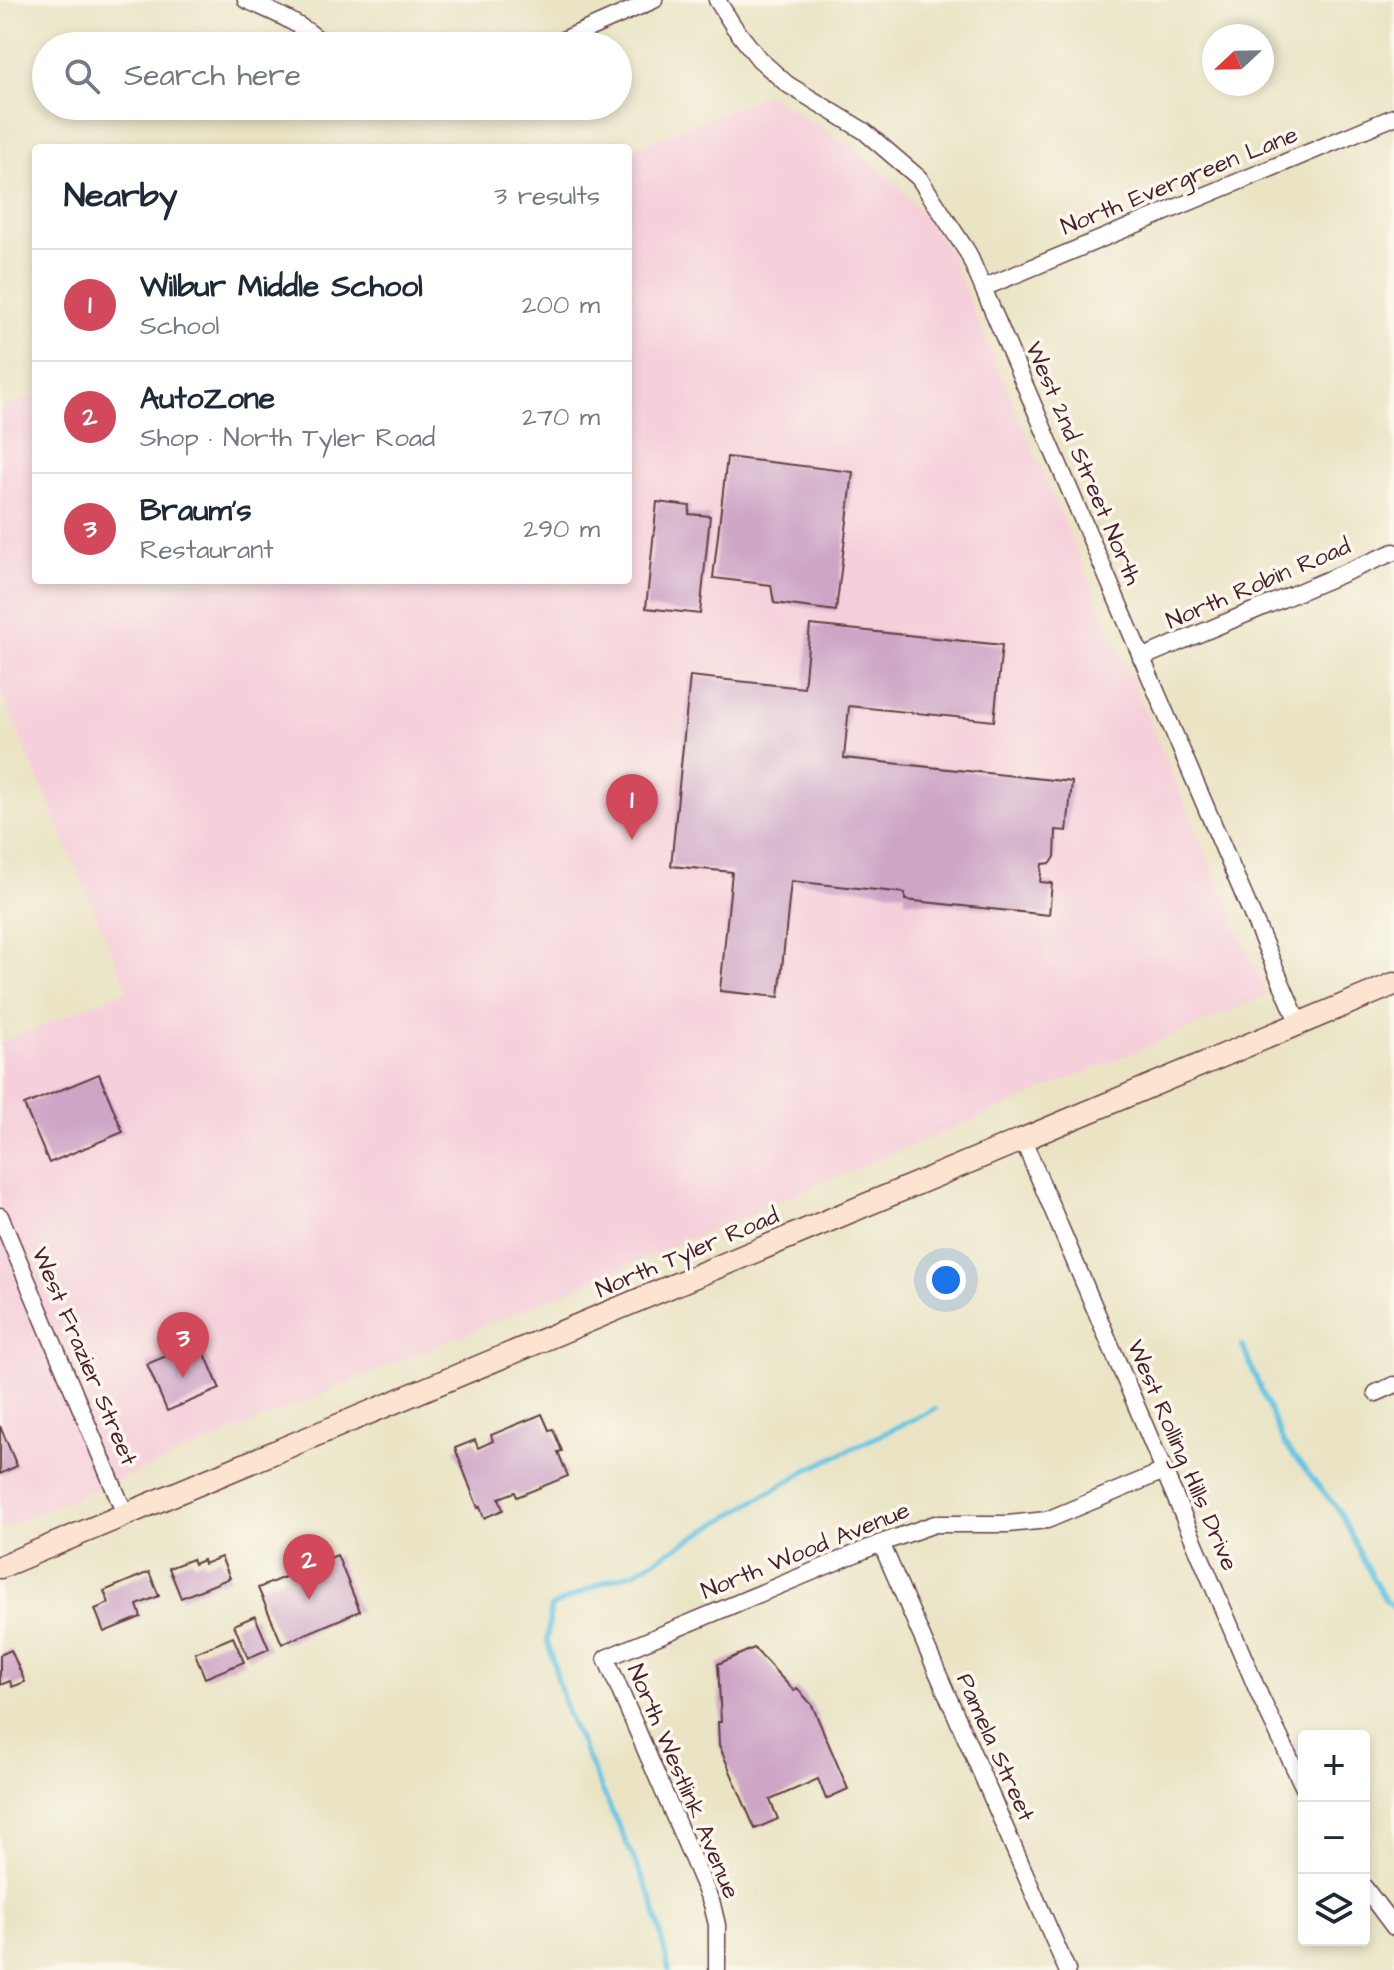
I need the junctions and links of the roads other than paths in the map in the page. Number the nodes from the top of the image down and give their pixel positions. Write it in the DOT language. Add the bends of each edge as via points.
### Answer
graph roads {
  1 [pos="246,0"];
  2 [pos="654,0"];
  3 [pos="717,0"];
  4 [pos="310,32"];
  5 [pos="581,32"];
  6 [pos="1394,117"];
  7 [pos="983,288"];
  8 [pos="1394,552"];
  9 [pos="1141,658"];
  10 [pos="1394,984"];
  11 [pos="1299,1024"];
  12 [pos="1023,1140"];
  13 [pos="0,1216"];
  14 [pos="1394,1385"];
  15 [pos="1376,1393"];
  16 [pos="1164,1471"];
  17 [pos="125,1514"];
  18 [pos="881,1543"];
  19 [pos="0,1567"];
  20 [pos="606,1658"];
  21 [pos="1298,1775"];
  22 [pos="1370,1895"];
  23 [pos="1394,1927"];
  24 [pos="717,1970"];
  25 [pos="1067,1970"];
  1 -- 4 [label="street"];
  2 -- 5 [label="street"];
  3 -- 7 [label="street, West 2nd Street North" via="759,59 787,84 864,131 919,178 968,253"];
  6 -- 7 [label="street, North Evergreen Lane"];
  7 -- 9 [label="street, West 2nd Street North"];
  8 -- 9 [label="street, North Robin Road"];
  9 -- 11 [label="street, West 2nd Street North"];
  10 -- 11 [label="main road, North Tyler Road"];
  11 -- 12 [label="main road, North Tyler Road"];
  12 -- 16 [label="street, West Rolling Hills Drive"];
  12 -- 17 [label="main road, North Tyler Road"];
  13 -- 17 [label="street, West Frazier Street"];
  14 -- 15 [label="street"];
  16 -- 18 [label="street, North Wood Avenue" via="1047,1520 935,1524"];
  16 -- 21 [label="street, West Rolling Hills Drive"];
  17 -- 19 [label="main road, North Tyler Road"];
  18 -- 20 [label="street, North Wood Avenue"];
  18 -- 25 [label="street, Pamela Street"];
  20 -- 24 [label="street, North Westlink Avenue" via="712,1904"];
  22 -- 23 [label="street"];
}
